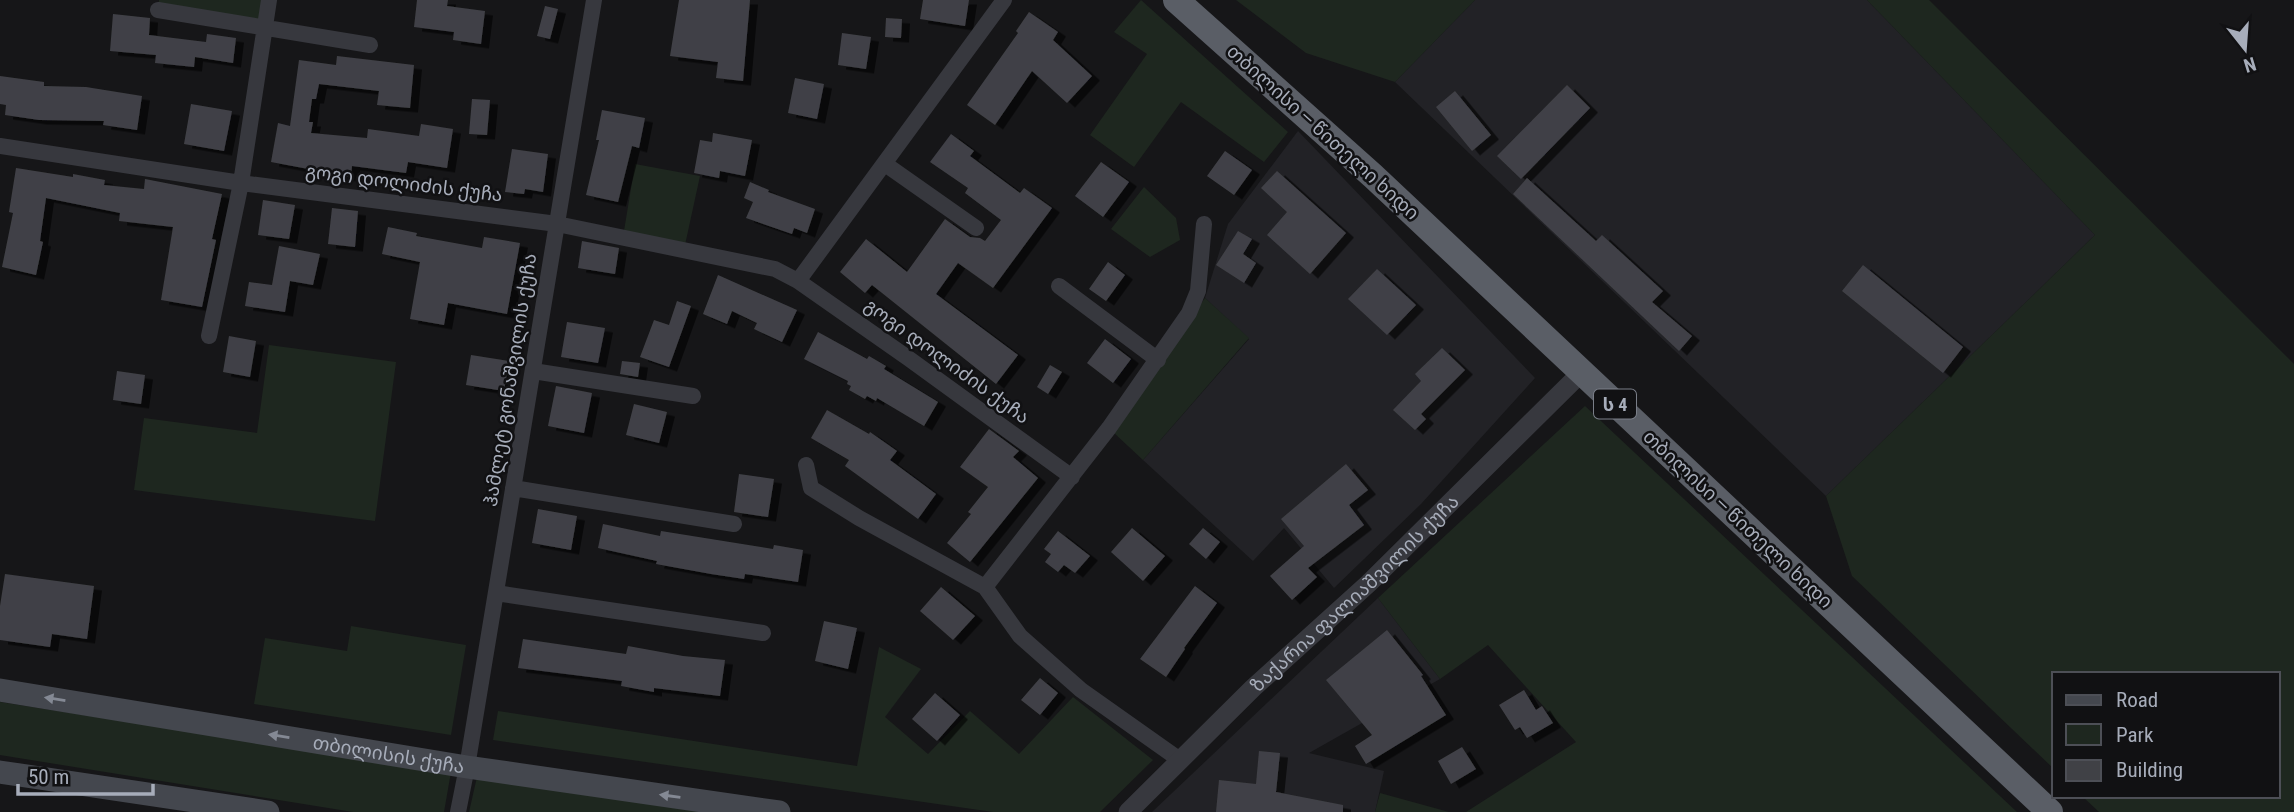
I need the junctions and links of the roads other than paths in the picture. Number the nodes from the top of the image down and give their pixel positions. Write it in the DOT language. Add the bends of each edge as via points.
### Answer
graph roads {
  1 [pos="269,0"];
  2 [pos="594,0"];
  3 [pos="1004,0"];
  4 [pos="1176,0"];
  5 [pos="158,10"];
  6 [pos="265,27"];
  7 [pos="370,44"];
  8 [pos="0,146"];
  9 [pos="885,164"];
  10 [pos="241,183"];
  11 [pos="557,224"];
  12 [pos="1204,224"];
  13 [pos="976,228"];
  14 [pos="798,281"];
  15 [pos="1059,286"];
  16 [pos="209,336"];
  17 [pos="1158,359"];
  18 [pos="533,371"];
  19 [pos="1581,373"];
  20 [pos="693,396"];
  21 [pos="806,465"];
  22 [pos="1072,477"];
  23 [pos="513,488"];
  24 [pos="734,524"];
  25 [pos="985,587"];
  26 [pos="496,593"];
  27 [pos="763,633"];
  28 [pos="0,690"];
  29 [pos="1180,760"];
  30 [pos="467,767"];
  31 [pos="0,772"];
  32 [pos="268,812"];
  33 [pos="458,812"];
  34 [pos="779,812"];
  35 [pos="1128,812"];
  36 [pos="2050,812"];
  1 -- 6 [label="street"];
  2 -- 11 [label="street, ჰამლეტ გონაშვილის ქუჩა"];
  3 -- 9 [label="street"];
  4 -- 19 [label="highway, თბილისი — წითელი ხიდი / ს 4" via="1373,176"];
  5 -- 6 [label="street"];
  6 -- 7 [label="street"];
  6 -- 10 [label="street"];
  8 -- 10 [label="street, გოგი დოლიძის ქუჩა"];
  9 -- 13 [label="street"];
  9 -- 14 [label="street"];
  10 -- 11 [label="street, გოგი დოლიძის ქუჩა"];
  10 -- 16 [label="street"];
  11 -- 14 [label="street, გოგი დოლიძის ქუჩა" via="775,270"];
  11 -- 18 [label="street, ჰამლეტ გონაშვილის ქუჩა"];
  12 -- 17 [label="street" via="1198,291"];
  14 -- 22 [label="street, გოგი დოლიძის ქუჩა"];
  15 -- 17 [label="street"];
  17 -- 22 [label="street"];
  18 -- 20 [label="street"];
  18 -- 23 [label="street, ჰამლეტ გონაშვილის ქუჩა"];
  19 -- 29 [label="street, ზაქარია ფალიაშვილის ქუჩა" via="1369,583"];
  19 -- 36 [label="highway, თბილისი — წითელი ხიდი / ს 4"];
  21 -- 25 [label="street" via="811,488"];
  22 -- 25 [label="street"];
  23 -- 24 [label="street"];
  23 -- 26 [label="street, ჰამლეტ გონაშვილის ქუჩა"];
  25 -- 29 [label="street" via="1020,636 1081,690"];
  26 -- 27 [label="street"];
  26 -- 30 [label="street, ჰამლეტ გონაშვილის ქუჩა"];
  30 -- 28 [label="main road, თბილისის ქუჩა, one-way"];
  29 -- 35 [label="street, ზაქარია ფალიაშვილის ქუჩა"];
  30 -- 33 [label="street, ჰამლეტ გონაშვილის ქუჩა"];
  34 -- 30 [label="main road, თბილისის ქუჩა, one-way"];
  31 -- 32 [label="main road"];
}
